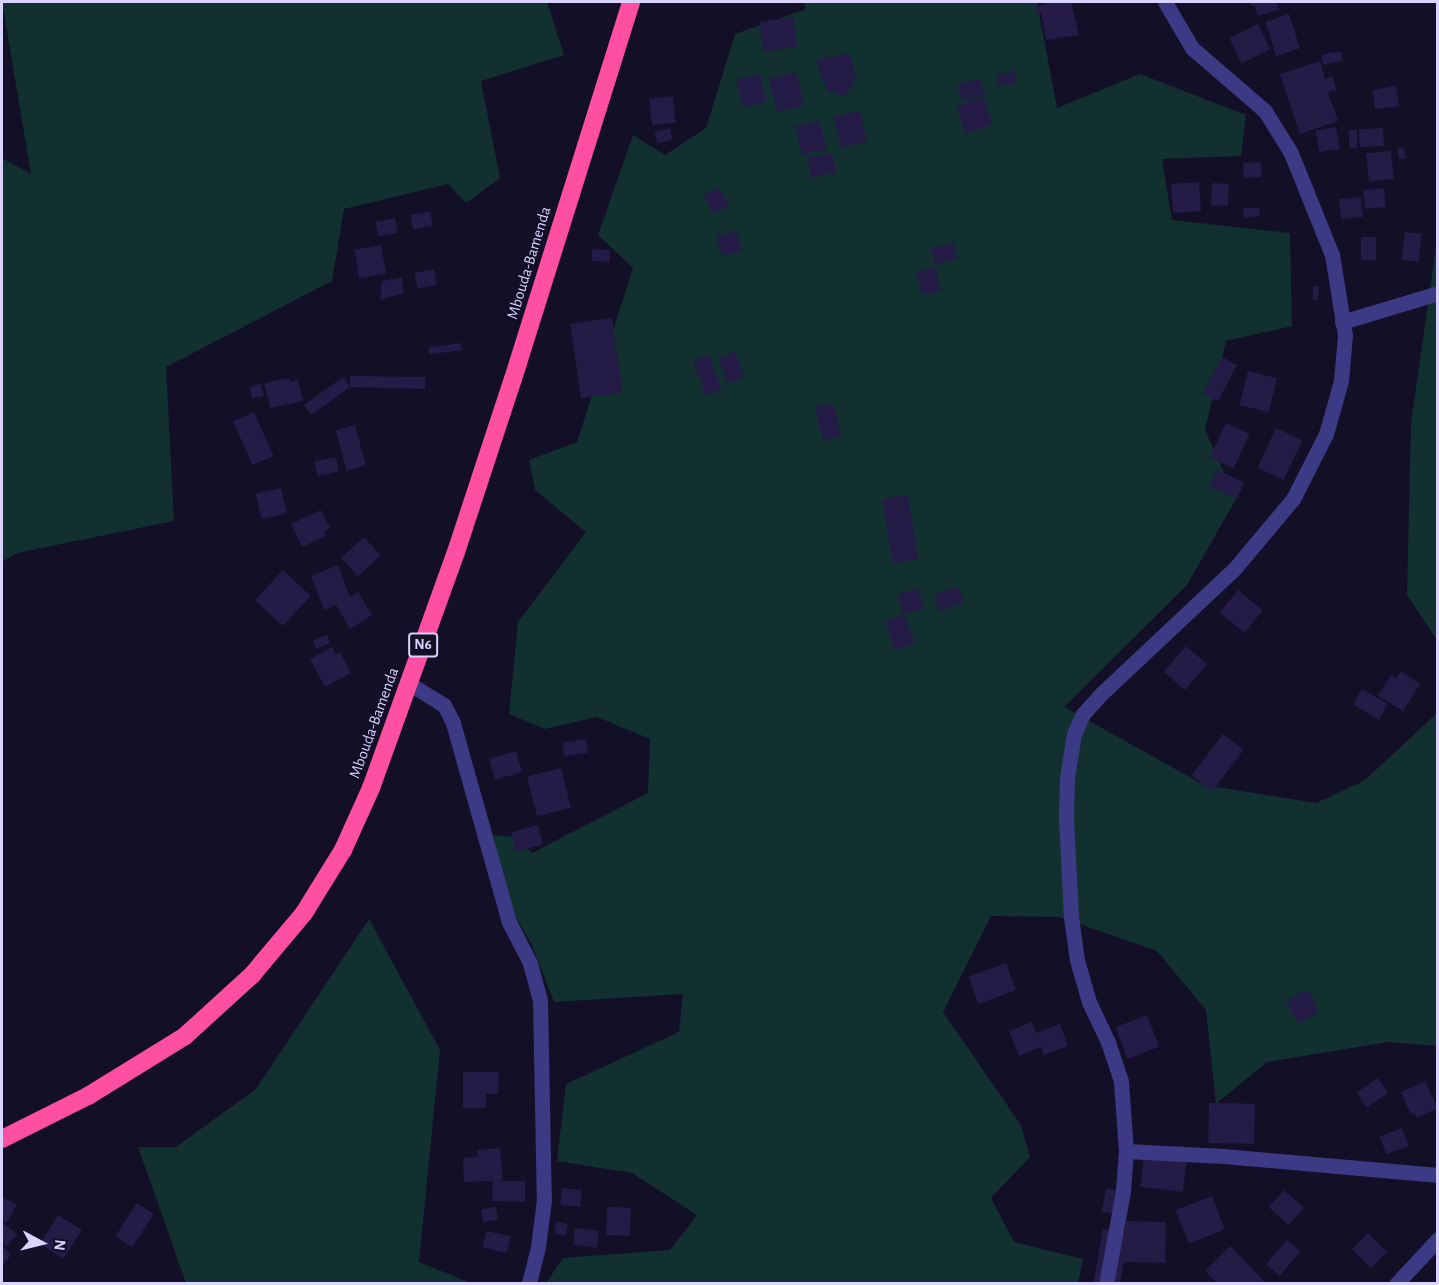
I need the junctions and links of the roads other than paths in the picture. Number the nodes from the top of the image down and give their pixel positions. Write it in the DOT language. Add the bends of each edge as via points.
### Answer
graph roads {
  1 [pos="631,2"];
  2 [pos="1165,2"];
  3 [pos="1437,292"];
  4 [pos="1342,322"];
  5 [pos="410,684"];
  6 [pos="2,1139"];
  7 [pos="1126,1151"];
  8 [pos="1437,1175"];
  9 [pos="1437,1239"];
  10 [pos="529,1284"];
  11 [pos="1106,1284"];
  12 [pos="1396,1284"];
  1 -- 5 [label="highway, Mbouda-Bamenda / N6" via="513,379"];
  2 -- 4 [label="street" via="1192,48 1265,111 1291,153 1332,255"];
  3 -- 4 [label="street"];
  4 -- 7 [label="street" via="1345,335 1341,381 1326,434 1293,499 1235,568 1101,694 1083,714 1074,734 1066,818 1071,917 1077,960 1089,1002 1108,1042 1120,1081"];
  5 -- 6 [label="highway, Mbouda-Bamenda / N6" via="343,849 304,913 252,975 185,1036 88,1096"];
  5 -- 10 [label="street" via="444,705 453,723 509,922 530,963 540,1000 544,1200"];
  7 -- 8 [label="street"];
  7 -- 11 [label="street"];
  9 -- 12 [label="street"];
}
